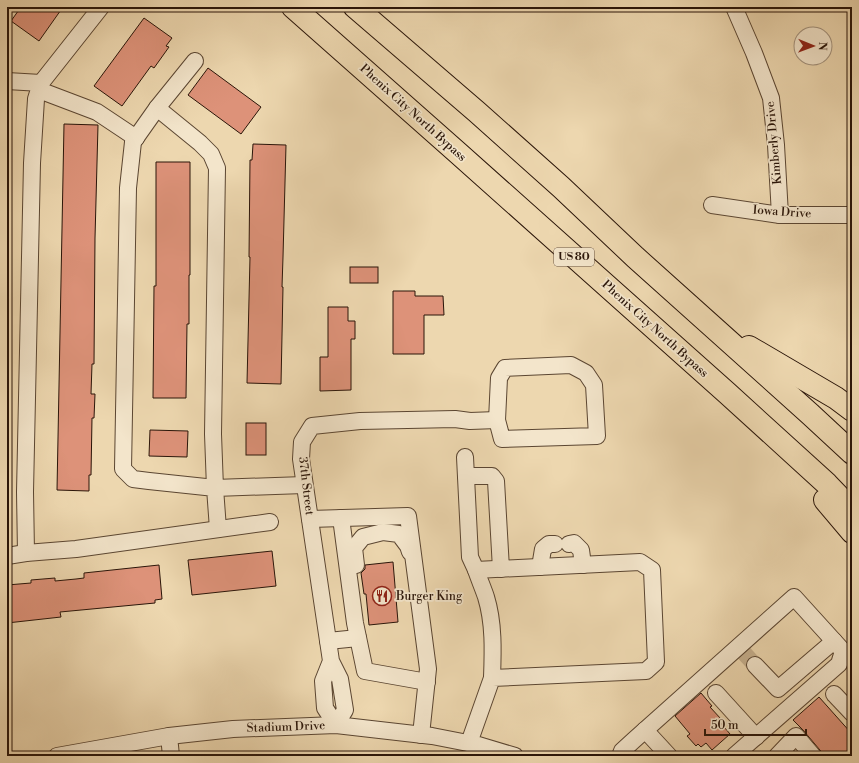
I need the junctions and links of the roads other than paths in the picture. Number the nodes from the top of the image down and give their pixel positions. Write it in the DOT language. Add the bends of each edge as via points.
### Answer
graph roads {
  1 [pos="101,7"];
  2 [pos="293,7"];
  3 [pos="354,7"];
  4 [pos="734,7"];
  5 [pos="195,61"];
  6 [pos="7,81"];
  7 [pos="40,86"];
  8 [pos="157,108"];
  9 [pos="136,138"];
  10 [pos="712,205"];
  11 [pos="780,215"];
  12 [pos="852,215"];
  13 [pos="710,324"];
  14 [pos="727,393"];
  15 [pos="852,410"];
  16 [pos="498,420"];
  17 [pos="852,453"];
  18 [pos="465,457"];
  19 [pos="466,476"];
  20 [pos="304,485"];
  21 [pos="215,488"];
  22 [pos="852,510"];
  23 [pos="342,518"];
  24 [pos="310,519"];
  25 [pos="270,522"];
  26 [pos="218,529"];
  27 [pos="852,532"];
  28 [pos="26,553"];
  29 [pos="7,556"];
  30 [pos="583,565"];
  31 [pos="540,567"];
  32 [pos="501,569"];
  33 [pos="476,570"];
  34 [pos="416,578"];
  35 [pos="357,630"];
  36 [pos="328,641"];
  37 [pos="834,641"];
  38 [pos="746,655"];
  39 [pos="492,678"];
  40 [pos="427,682"];
  41 [pos="710,687"];
  42 [pos="834,694"];
  43 [pos="852,713"];
  44 [pos="336,725"];
  45 [pos="645,730"];
  46 [pos="421,735"];
  47 [pos="169,736"];
  48 [pos="756,737"];
  49 [pos="469,743"];
  50 [pos="58,756"];
  51 [pos="172,756"];
  52 [pos="515,756"];
  53 [pos="620,756"];
  54 [pos="669,756"];
  55 [pos="734,756"];
  56 [pos="777,756"];
  57 [pos="813,756"];
  1 -- 7 [label="street"];
  2 -- 14 [label="highway, Phenix City North Bypass / US 80"];
  3 -- 13 [label="highway" via="550,177"];
  4 -- 11 [label="street, Kimberly Drive" via="771,98"];
  5 -- 8 [label="street"];
  6 -- 7 [label="street"];
  7 -- 9 [label="street" via="98,112"];
  7 -- 28 [label="street" via="36,99 32,162 25,485"];
  8 -- 9 [label="street"];
  8 -- 21 [label="street" via="200,143 211,154 217,168 213,387"];
  9 -- 21 [label="street" via="133,142 128,188 123,469 134,479"];
  10 -- 11 [label="street, Iowa Drive"];
  11 -- 12 [label="street, Iowa Drive"];
  13 -- 15 [label="highway"];
  13 -- 17 [label="highway"];
  14 -- 22 [label="highway, Phenix City North Bypass / US 80"];
  14 -- 27 [label="highway"];
  16 -- 16 [label="street" via="502,439 597,436 594,385 586,373 571,365 505,368 499,378"];
  16 -- 20 [label="street, 37th Street" via="360,421 312,426 302,442"];
  18 -- 19 [label="street"];
  19 -- 32 [label="street" via="492,476 496,480"];
  19 -- 33 [label="street" via="470,557"];
  20 -- 21 [label="street"];
  20 -- 24 [label="street, 37th Street"];
  21 -- 26 [label="street"];
  23 -- 24 [label="street"];
  23 -- 34 [label="street" via="408,516"];
  23 -- 35 [label="street"];
  24 -- 36 [label="street, 37th Street"];
  25 -- 26 [label="street"];
  26 -- 28 [label="street" via="76,549"];
  28 -- 29 [label="street"];
  30 -- 31 [label="street"];
  30 -- 31 [label="street" via="581,550 574,544 549,544 543,549"];
  30 -- 39 [label="street" via="640,562 652,570 656,662 646,671"];
  31 -- 32 [label="street"];
  32 -- 33 [label="street"];
  33 -- 39 [label="street" via="491,620"];
  34 -- 35 [label="street" via="408,546 399,534 383,532 363,537 354,548 358,601"];
  34 -- 40 [label="street" via="428,669"];
  35 -- 36 [label="street"];
  35 -- 40 [label="street" via="365,671"];
  36 -- 44 [label="street, 37th Street" via="331,661 323,681 325,708"];
  37 -- 38 [label="street" via="778,689"];
  37 -- 38 [label="street" via="794,597"];
  37 -- 48 [label="street" via="843,651 839,664"];
  38 -- 41 [label="street"];
  39 -- 49 [label="street"];
  40 -- 46 [label="street"];
  41 -- 45 [label="street"];
  41 -- 48 [label="street"];
  42 -- 43 [label="street"];
  44 -- 46 [label="street, Stadium Drive"];
  44 -- 47 [label="street, Stadium Drive"];
  45 -- 53 [label="street" via="622,751"];
  45 -- 54 [label="street"];
  46 -- 49 [label="street, Stadium Drive"];
  47 -- 50 [label="street, Stadium Drive"];
  47 -- 51 [label="street"];
  48 -- 55 [label="street"];
  49 -- 52 [label="street, Stadium Drive"];
  56 -- 57 [label="street" via="796,736"];
}
